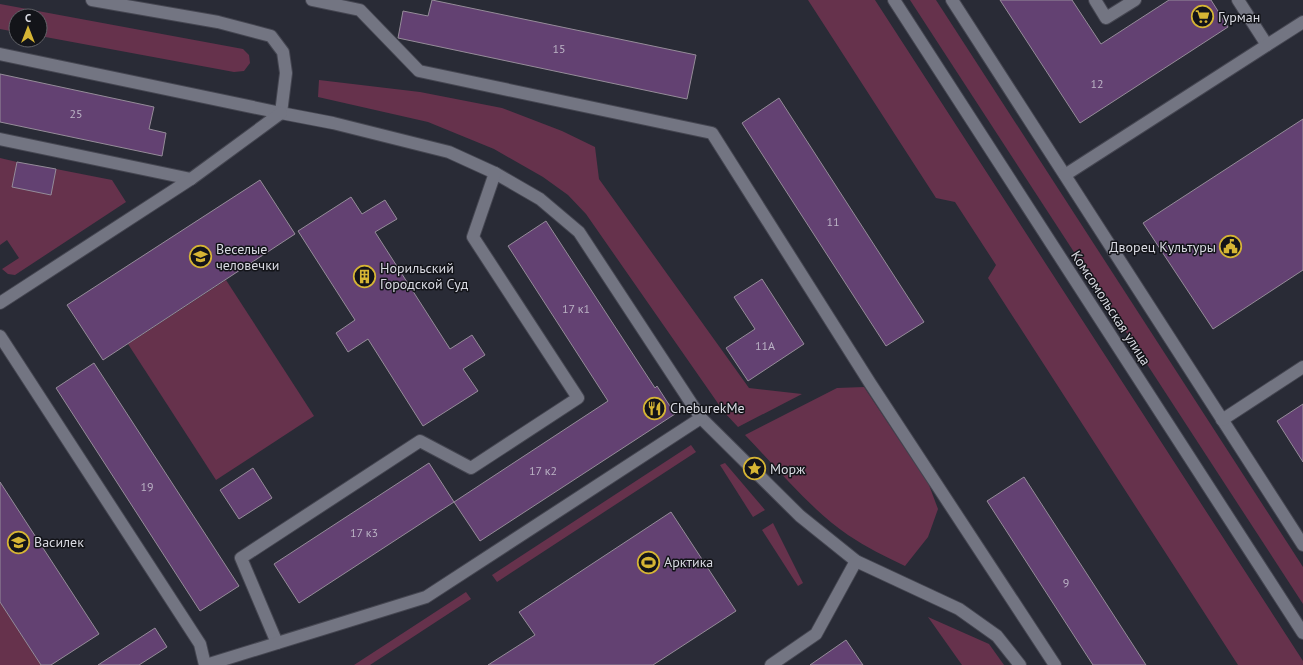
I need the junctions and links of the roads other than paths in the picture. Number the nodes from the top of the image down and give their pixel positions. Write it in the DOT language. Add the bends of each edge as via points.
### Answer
graph roads {
  1 [pos="92,0"];
  2 [pos="312,0"];
  3 [pos="894,0"];
  4 [pos="952,0"];
  5 [pos="1094,0"];
  6 [pos="1135,0"];
  7 [pos="1238,0"];
  8 [pos="1303,22"];
  9 [pos="1267,45"];
  10 [pos="0,54"];
  11 [pos="281,113"];
  12 [pos="0,139"];
  13 [pos="495,174"];
  14 [pos="1065,175"];
  15 [pos="190,179"];
  16 [pos="0,303"];
  17 [pos="0,336"];
  18 [pos="1303,367"];
  19 [pos="701,418"];
  20 [pos="1222,420"];
  21 [pos="1303,544"];
  22 [pos="856,561"];
  23 [pos="1303,633"];
  24 [pos="277,643"];
  25 [pos="206,665"];
  26 [pos="771,665"];
  27 [pos="1020,665"];
  28 [pos="1054,665"];
  1 -- 11 [label="street" via="218,22 271,36 283,52 286,73"];
  2 -- 28 [label="street" via="360,10 419,71 712,133 870,383"];
  3 -- 23 [label="street, Комсомольская улица"];
  4 -- 14 [label="street"];
  5 -- 6 [label="street" via="1106,18"];
  7 -- 9 [label="street"];
  8 -- 9 [label="street"];
  9 -- 14 [label="street"];
  10 -- 11 [label="street"];
  11 -- 13 [label="street" via="333,123 449,152"];
  11 -- 15 [label="street"];
  12 -- 15 [label="street"];
  13 -- 19 [label="street" via="540,199 579,232"];
  13 -- 24 [label="street" via="473,237 578,398 471,468 420,441 241,558"];
  14 -- 20 [label="street"];
  15 -- 16 [label="street"];
  17 -- 25 [label="street" via="200,644"];
  18 -- 20 [label="street"];
  19 -- 22 [label="street" via="800,516"];
  19 -- 24 [label="street" via="426,598"];
  20 -- 21 [label="street"];
  22 -- 26 [label="street" via="816,634"];
  22 -- 27 [label="street" via="959,609 997,636"];
  24 -- 25 [label="street"];
}
